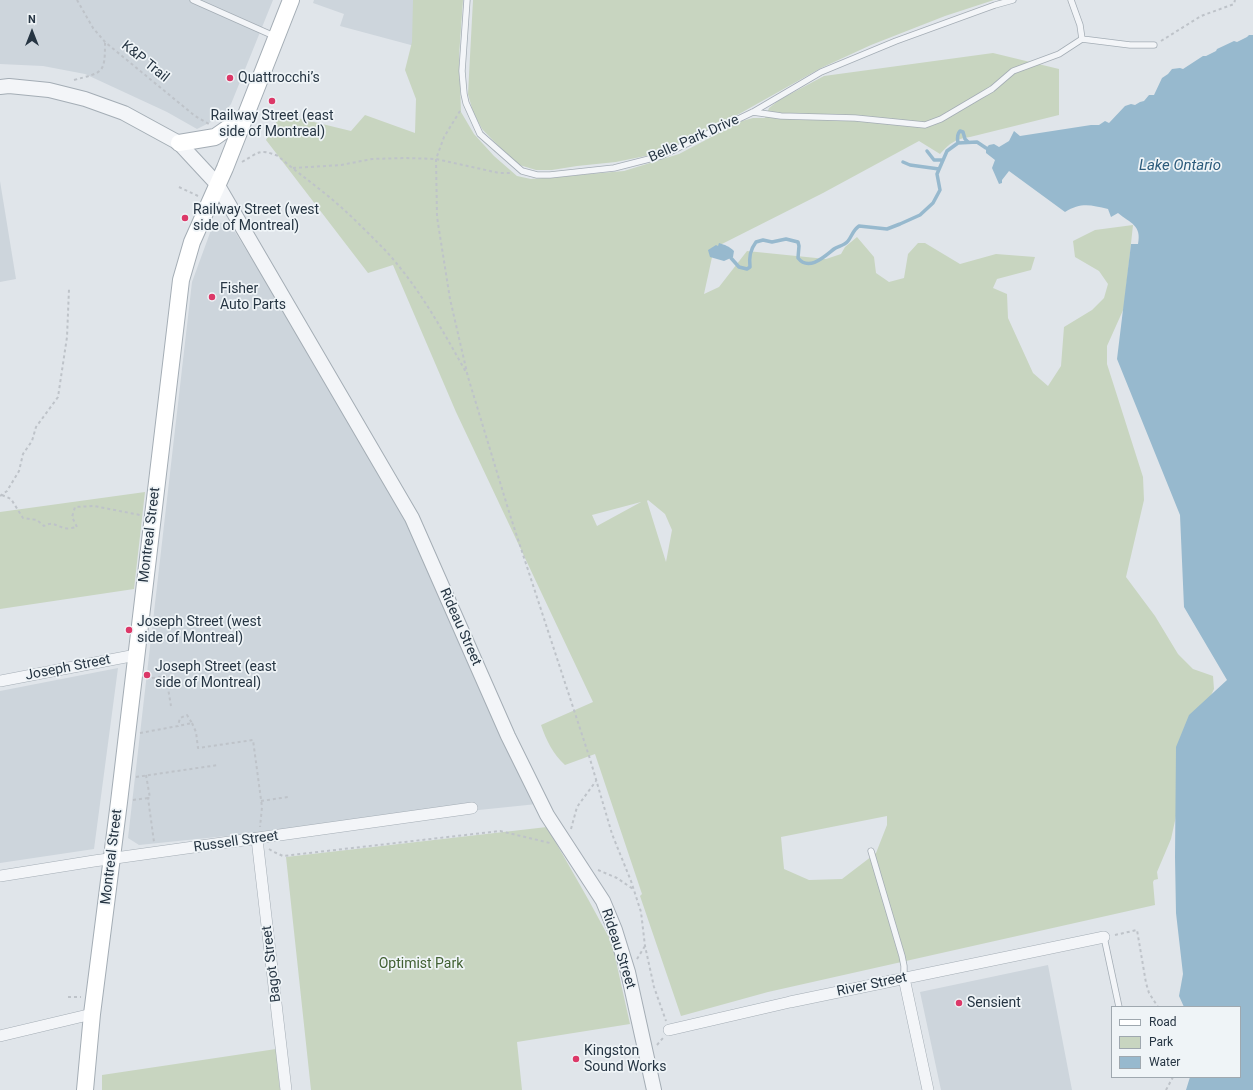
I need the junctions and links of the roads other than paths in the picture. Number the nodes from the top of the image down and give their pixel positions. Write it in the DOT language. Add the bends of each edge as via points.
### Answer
graph roads {
  1 [pos="193,0"];
  2 [pos="291,0"];
  3 [pos="467,0"];
  4 [pos="1013,0"];
  5 [pos="1071,0"];
  6 [pos="277,37"];
  7 [pos="1082,39"];
  8 [pos="1154,45"];
  9 [pos="0,87"];
  10 [pos="753,112"];
  11 [pos="245,116"];
  12 [pos="179,143"];
  13 [pos="217,184"];
  14 [pos="136,655"];
  15 [pos="0,681"];
  16 [pos="472,808"];
  17 [pos="259,839"];
  18 [pos="871,851"];
  19 [pos="112,859"];
  20 [pos="0,876"];
  21 [pos="1104,937"];
  22 [pos="904,978"];
  23 [pos="1119,1006"];
  24 [pos="92,1014"];
  25 [pos="668,1026"];
  26 [pos="0,1036"];
  27 [pos="85,1090"];
  28 [pos="286,1090"];
  29 [pos="654,1090"];
  30 [pos="928,1090"];
  1 -- 6 [label="lane"];
  2 -- 6 [label="main road, Montreal Street"];
  3 -- 10 [label="lane, Belle Park Drive" via="462,71 466,103 480,134 524,172 537,175 557,174 638,163 661,156"];
  4 -- 10 [label="lane, Belle Park Drive" via="896,41 821,72"];
  5 -- 7 [label="lane"];
  6 -- 11 [label="main road, Montreal Street"];
  7 -- 8 [label="lane"];
  7 -- 10 [label="lane" via="1058,54 1013,71 992,89 941,119 925,125"];
  9 -- 12 [label="street, Rideau Street" via="49,90 86,99 124,113"];
  11 -- 12 [label="main road" via="214,137"];
  11 -- 13 [label="main road, Montreal Street"];
  12 -- 13 [label="street, Rideau Street"];
  13 -- 14 [label="main road, Montreal Street" via="192,242 181,280"];
  13 -- 29 [label="street, Rideau Street" via="412,518 508,736 547,815 603,901 628,972"];
  14 -- 15 [label="street, Joseph Street"];
  14 -- 19 [label="main road, Montreal Street"];
  16 -- 17 [label="street, Russell Street"];
  17 -- 19 [label="street, Russell Street"];
  17 -- 28 [label="street, Bagot Street"];
  18 -- 22 [label="lane" via="902,956"];
  19 -- 20 [label="street, Russell Street"];
  19 -- 24 [label="main road, Montreal Street"];
  21 -- 22 [label="street, River Street"];
  21 -- 23 [label="lane"];
  22 -- 25 [label="street, River Street"];
  22 -- 30 [label="street"];
  24 -- 26 [label="street"];
  24 -- 27 [label="main road, Montreal Street"];
}
